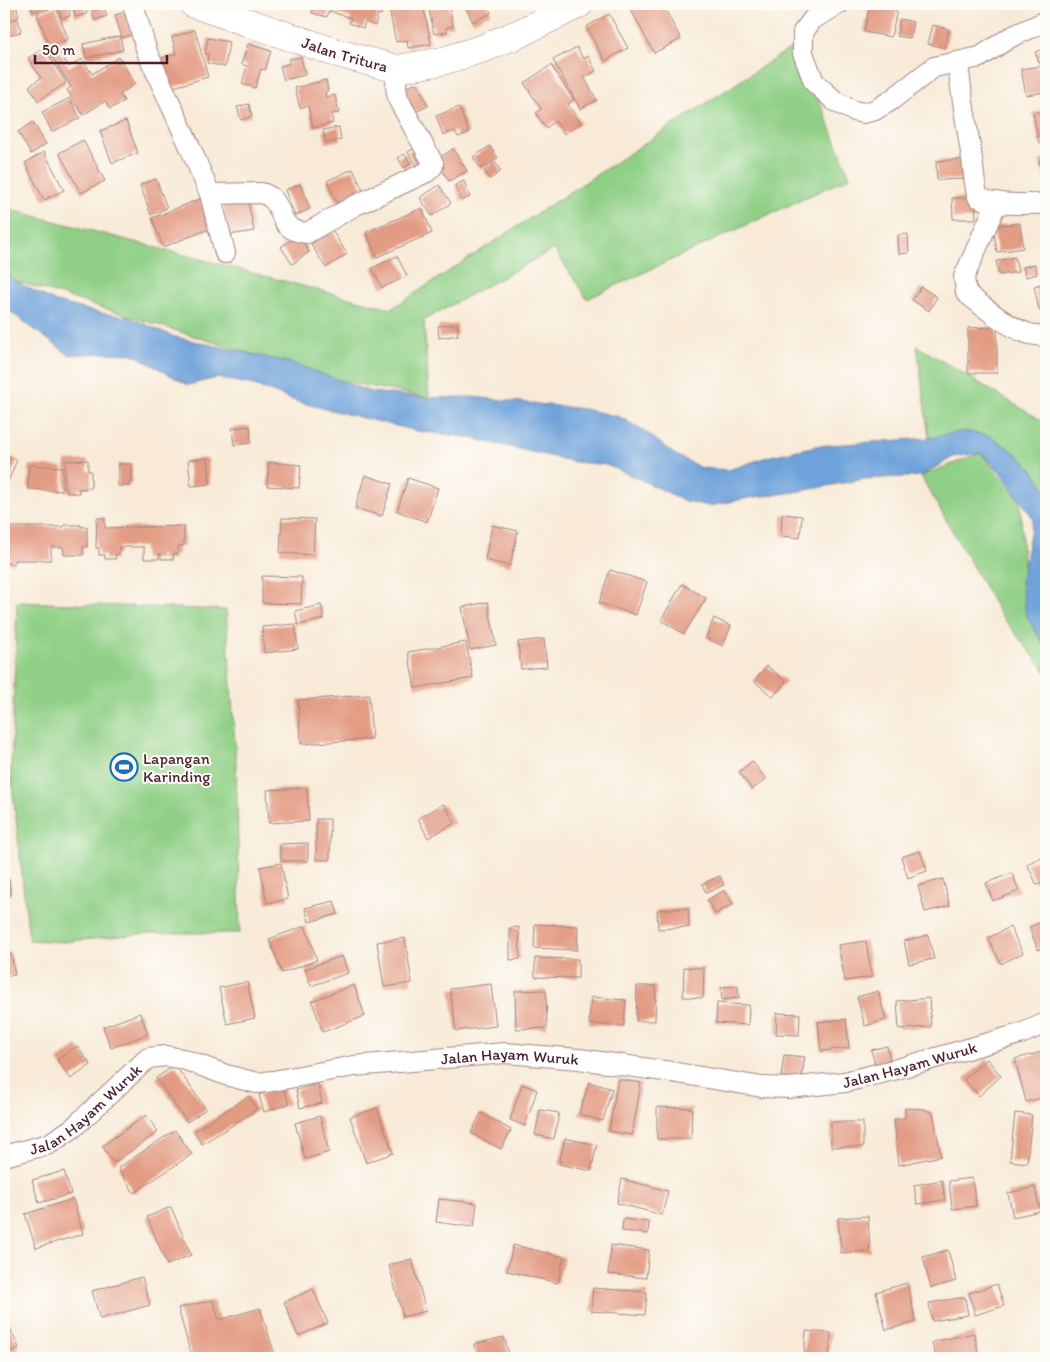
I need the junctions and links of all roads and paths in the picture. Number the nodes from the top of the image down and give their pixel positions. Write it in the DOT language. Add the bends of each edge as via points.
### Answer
graph roads {
  1 [pos="133,4"];
  2 [pos="194,4"];
  3 [pos="579,4"];
  4 [pos="839,4"];
  5 [pos="1046,21"];
  6 [pos="958,62"];
  7 [pos="397,69"];
  8 [pos="210,194"];
  9 [pos="997,202"];
  10 [pos="1046,204"];
  11 [pos="225,252"];
  12 [pos="1046,336"];
  13 [pos="1046,1023"];
  14 [pos="4,1156"];
  1 -- 8 [label="street" via="147,52"];
  2 -- 7 [label="street, Jalan Tritura" via="337,54"];
  3 -- 7 [label="street, Jalan Tritura" via="484,48 434,63"];
  4 -- 6 [label="street" via="813,19 803,32 803,53 814,82 836,102 854,112 875,110 934,67"];
  5 -- 6 [label="street" via="1009,38 980,57"];
  6 -- 9 [label="street" via="975,188 978,197"];
  7 -- 8 [label="street" via="398,100 432,163 427,172 354,206 307,233 287,227 269,195"];
  8 -- 11 [label="street"];
  9 -- 10 [label="street"];
  9 -- 12 [label="street" via="964,277 966,293 1006,322 1029,334"];
  13 -- 14 [label="street, Jalan Hayam Wuruk" via="845,1082 790,1088 762,1087 579,1059 505,1053 354,1066 257,1083 183,1059 166,1056 148,1058 73,1128 49,1144"];
}
